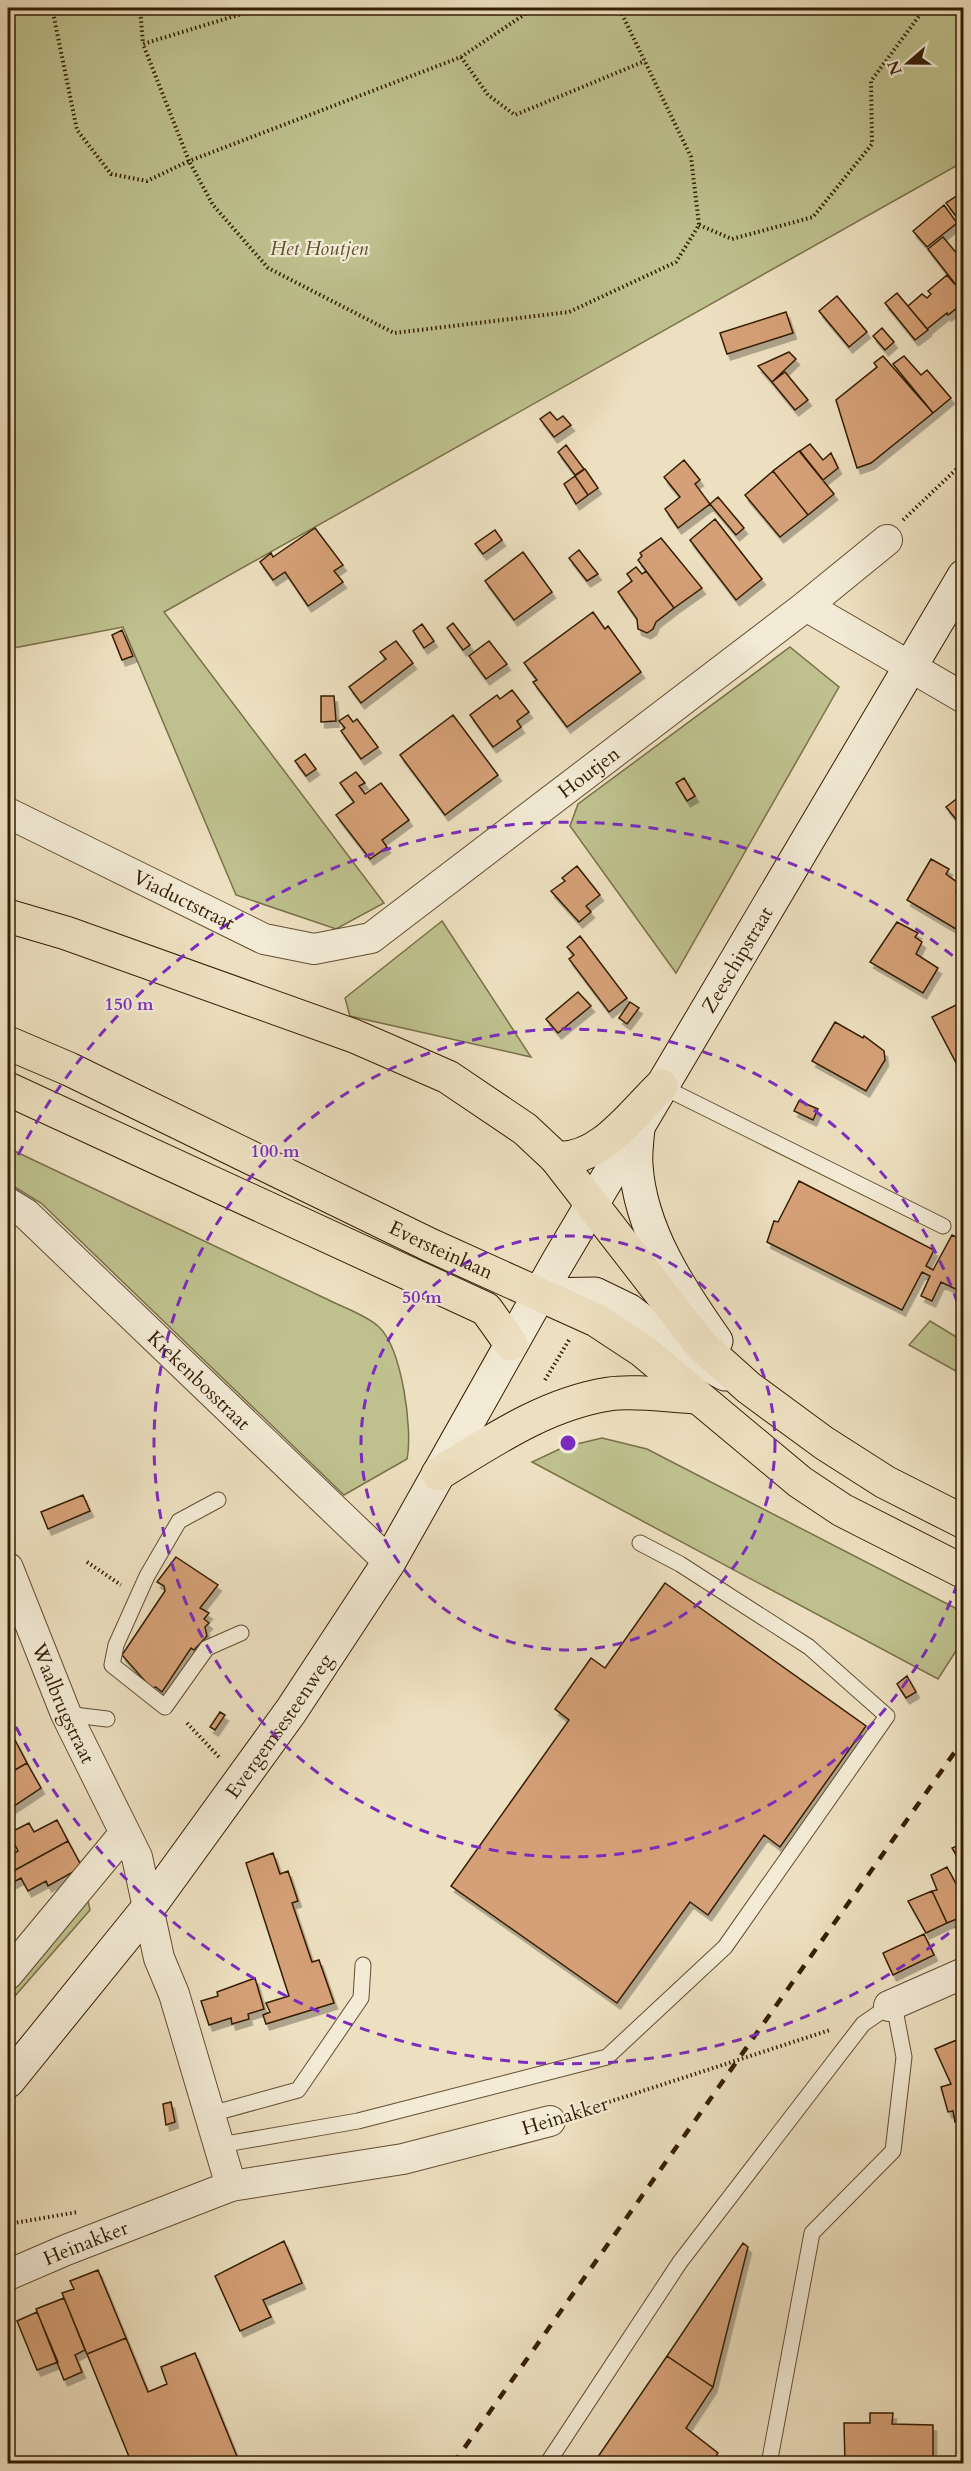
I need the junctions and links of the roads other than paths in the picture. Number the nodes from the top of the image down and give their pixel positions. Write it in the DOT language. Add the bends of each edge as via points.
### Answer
graph roads {
  1 [pos="887,540"];
  2 [pos="963,576"];
  3 [pos="806,606"];
  4 [pos="909,666"];
  5 [pos="963,698"];
  6 [pos="8,813"];
  7 [pos="8,916"];
  8 [pos="370,938"];
  9 [pos="8,1043"];
  10 [pos="661,1086"];
  11 [pos="8,1089"];
  12 [pos="638,1126"];
  13 [pos="556,1158"];
  14 [pos="8,1203"];
  15 [pos="592,1204"];
  16 [pos="943,1226"];
  17 [pos="540,1295"];
  18 [pos="511,1344"];
  19 [pos="749,1388"];
  20 [pos="697,1397"];
  21 [pos="438,1474"];
  22 [pos="218,1500"];
  23 [pos="963,1522"];
  24 [pos="640,1543"];
  25 [pos="389,1562"];
  26 [pos="8,1568"];
  27 [pos="963,1572"];
  28 [pos="241,1633"];
  29 [pos="66,1714"];
  30 [pos="107,1719"];
  31 [pos="124,1834"];
  32 [pos="149,1907"];
  33 [pos="363,1965"];
  34 [pos="963,1972"];
  35 [pos="8,1974"];
  36 [pos="893,2004"];
  37 [pos="8,2080"];
  38 [pos="211,2114"];
  39 [pos="550,2121"];
  40 [pos="220,2145"];
  41 [pos="231,2186"];
  42 [pos="8,2275"];
  43 [pos="547,2463"];
  44 [pos="769,2463"];
  1 -- 3 [label="street, Houtjen"];
  2 -- 4 [label="main road, Zeeschipstraat"];
  3 -- 4 [label="street"];
  3 -- 8 [label="street, Houtjen"];
  4 -- 5 [label="street"];
  4 -- 10 [label="main road, Zeeschipstraat"];
  6 -- 8 [label="street, Viaductstraat" via="264,939 315,949"];
  7 -- 13 [label="highway" via="343,1032 437,1072 525,1129"];
  9 -- 17 [label="highway, Eversteinlaan"];
  10 -- 12 [label="main road, Zeeschipstraat"];
  10 -- 13 [label="highway" via="585,1155"];
  10 -- 16 [label="lane"];
  11 -- 18 [label="highway" via="486,1309"];
  12 -- 15 [label="main road, Zeeschipstraat"];
  12 -- 19 [label="main road" via="636,1164 649,1224 684,1295"];
  13 -- 15 [label="highway"];
  14 -- 25 [label="street, Kiekenbosstraat" via="26,1214"];
  15 -- 17 [label="main road, Zeeschipstraat"];
  15 -- 19 [label="highway" via="701,1345"];
  17 -- 18 [label="main road, Zeeschipstraat"];
  17 -- 19 [label="main road" via="595,1294 628,1310 678,1348"];
  17 -- 20 [label="highway, Eversteinlaan" via="596,1320 643,1350"];
  18 -- 21 [label="main road, Evergemsesteenweg"];
  19 -- 23 [label="highway" via="885,1482"];
  20 -- 21 [label="highway" via="611,1393 566,1404 532,1418"];
  20 -- 27 [label="highway, Eversteinlaan" via="800,1482 842,1510"];
  21 -- 25 [label="main road, Evergemsesteenweg"];
  22 -- 28 [label="lane" via="179,1521 138,1597 116,1645 112,1665 165,1707 207,1648"];
  24 -- 40 [label="lane" via="680,1564 808,1647 887,1716 725,1947 607,2057 358,2121"];
  25 -- 32 [label="main road, Evergemsesteenweg" via="291,1711"];
  26 -- 29 [label="street, Waalbrugstraat"];
  29 -- 30 [label="lane"];
  29 -- 31 [label="street, Waalbrugstraat"];
  31 -- 32 [label="street, Waalbrugstraat" via="137,1857"];
  31 -- 35 [label="street"];
  32 -- 37 [label="main road, Evergemsesteenweg"];
  32 -- 38 [label="street" via="159,1958"];
  33 -- 38 [label="lane" via="361,1998 298,2090"];
  34 -- 36 [label="street"];
  36 -- 43 [label="lane" via="863,2024 680,2262"];
  36 -- 44 [label="lane" via="904,2056 893,2151 812,2233"];
  38 -- 40 [label="street"];
  39 -- 41 [label="street, Heinakker" via="403,2159"];
  40 -- 41 [label="street"];
  41 -- 42 [label="street, Heinakker"];
}
